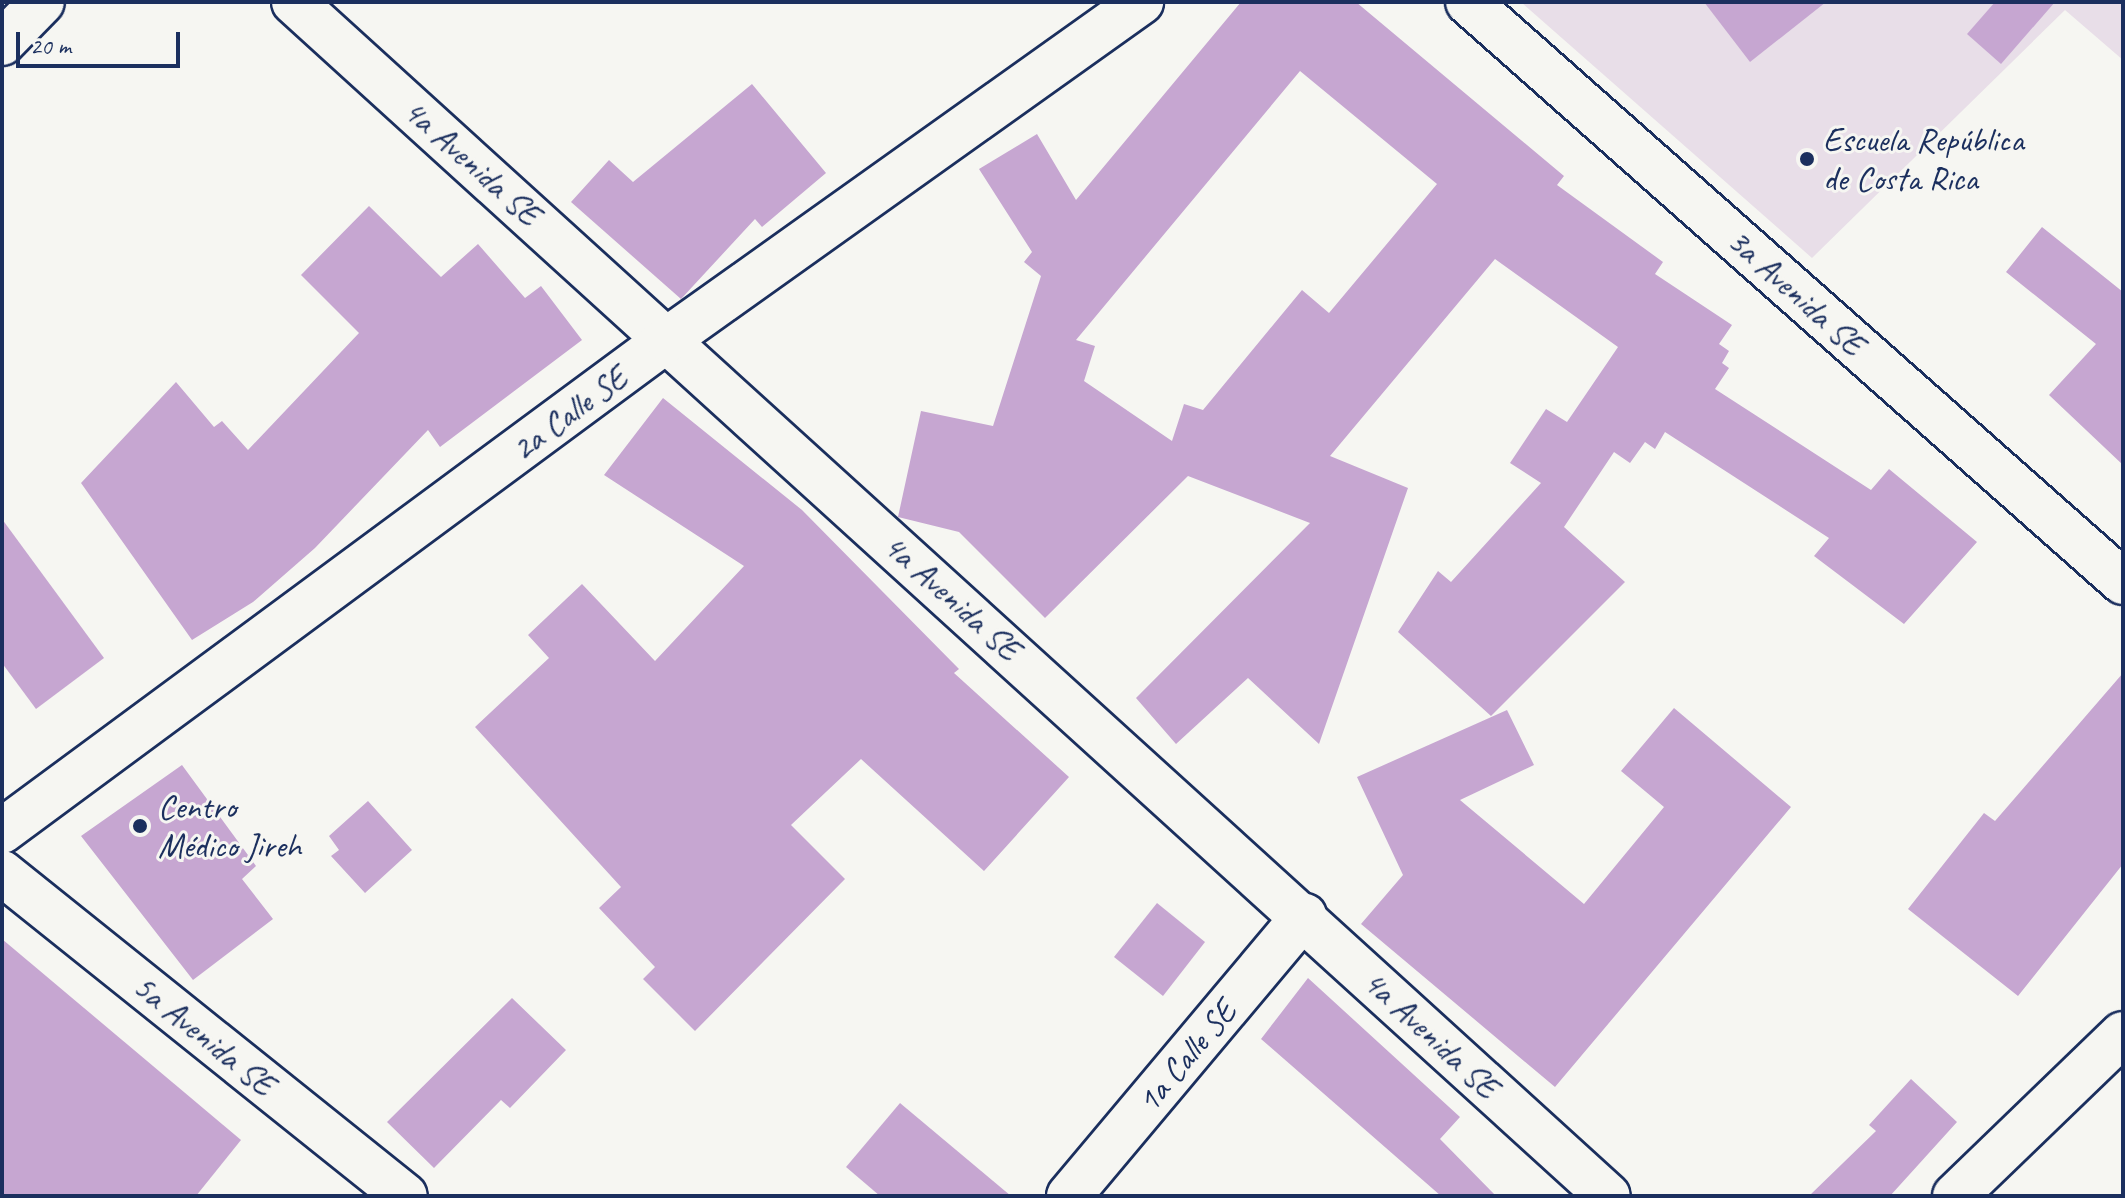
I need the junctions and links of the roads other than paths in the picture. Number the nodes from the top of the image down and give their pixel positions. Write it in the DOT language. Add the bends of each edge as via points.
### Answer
graph roads {
  1 [pos="42,2"];
  2 [pos="294,2"];
  3 [pos="1141,2"];
  4 [pos="1468,2"];
  5 [pos="2,43"];
  6 [pos="668,339"];
  7 [pos="2123,582"];
  8 [pos="2,831"];
  9 [pos="2,873"];
  10 [pos="1304,916"];
  11 [pos="2123,1034"];
  12 [pos="405,1196"];
  13 [pos="1069,1196"];
  14 [pos="1608,1196"];
  15 [pos="1955,1196"];
  1 -- 5 [label="street"];
  2 -- 6 [label="street, 4a Avenida SE"];
  3 -- 6 [label="street, 2a Calle SE"];
  4 -- 7 [label="street, 3a Avenida SE"];
  6 -- 8 [label="street, 2a Calle SE"];
  6 -- 10 [label="street, 4a Avenida SE"];
  9 -- 12 [label="street, 5a Avenida SE"];
  10 -- 13 [label="street, 1a Calle SE"];
  10 -- 14 [label="street, 4a Avenida SE"];
  11 -- 15 [label="street"];
}
